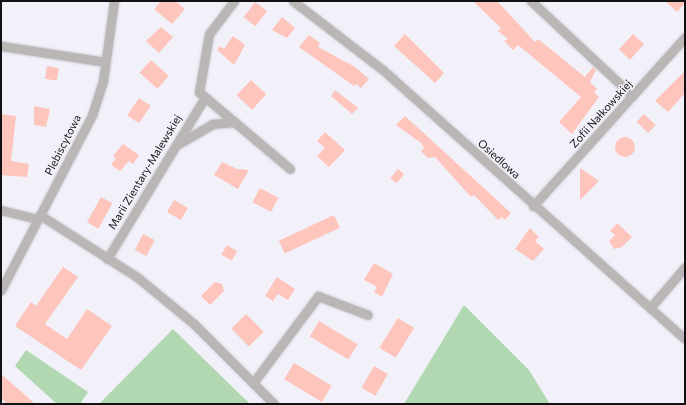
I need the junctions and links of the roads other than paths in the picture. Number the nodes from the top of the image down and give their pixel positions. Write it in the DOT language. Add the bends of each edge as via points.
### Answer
graph roads {
  1 [pos="114,1"];
  2 [pos="234,1"];
  3 [pos="293,1"];
  4 [pos="531,1"];
  5 [pos="685,37"];
  6 [pos="1,46"];
  7 [pos="105,62"];
  8 [pos="633,96"];
  9 [pos="205,97"];
  10 [pos="235,122"];
  11 [pos="175,146"];
  12 [pos="290,169"];
  13 [pos="533,206"];
  14 [pos="1,210"];
  15 [pos="39,217"];
  16 [pos="106,259"];
  17 [pos="685,267"];
  18 [pos="1,290"];
  19 [pos="650,308"];
  20 [pos="368,314"];
  21 [pos="685,339"];
  22 [pos="253,383"];
  23 [pos="274,404"];
  1 -- 7 [label="street, Plebiscytowa"];
  2 -- 9 [label="street" via="209,34 199,92"];
  3 -- 13 [label="street, Osiedlowa" via="383,70"];
  4 -- 8 [label="street"];
  5 -- 8 [label="street, Zofii Nałkowskiej"];
  6 -- 7 [label="street"];
  7 -- 15 [label="street, Plebiscytowa" via="92,115"];
  8 -- 13 [label="street, Zofii Nałkowskiej"];
  9 -- 10 [label="street"];
  9 -- 11 [label="street, Marii Zientary-Malewskiej"];
  10 -- 11 [label="street" via="212,124"];
  10 -- 12 [label="street"];
  11 -- 16 [label="street, Marii Zientary-Malewskiej"];
  13 -- 19 [label="street, Osiedlowa"];
  14 -- 15 [label="street"];
  15 -- 16 [label="street"];
  15 -- 18 [label="street, Plebiscytowa"];
  16 -- 22 [label="street" via="137,276 194,324"];
  17 -- 19 [label="street"];
  19 -- 21 [label="street, Osiedlowa"];
  20 -- 22 [label="street" via="318,296"];
  22 -- 23 [label="street"];
}
